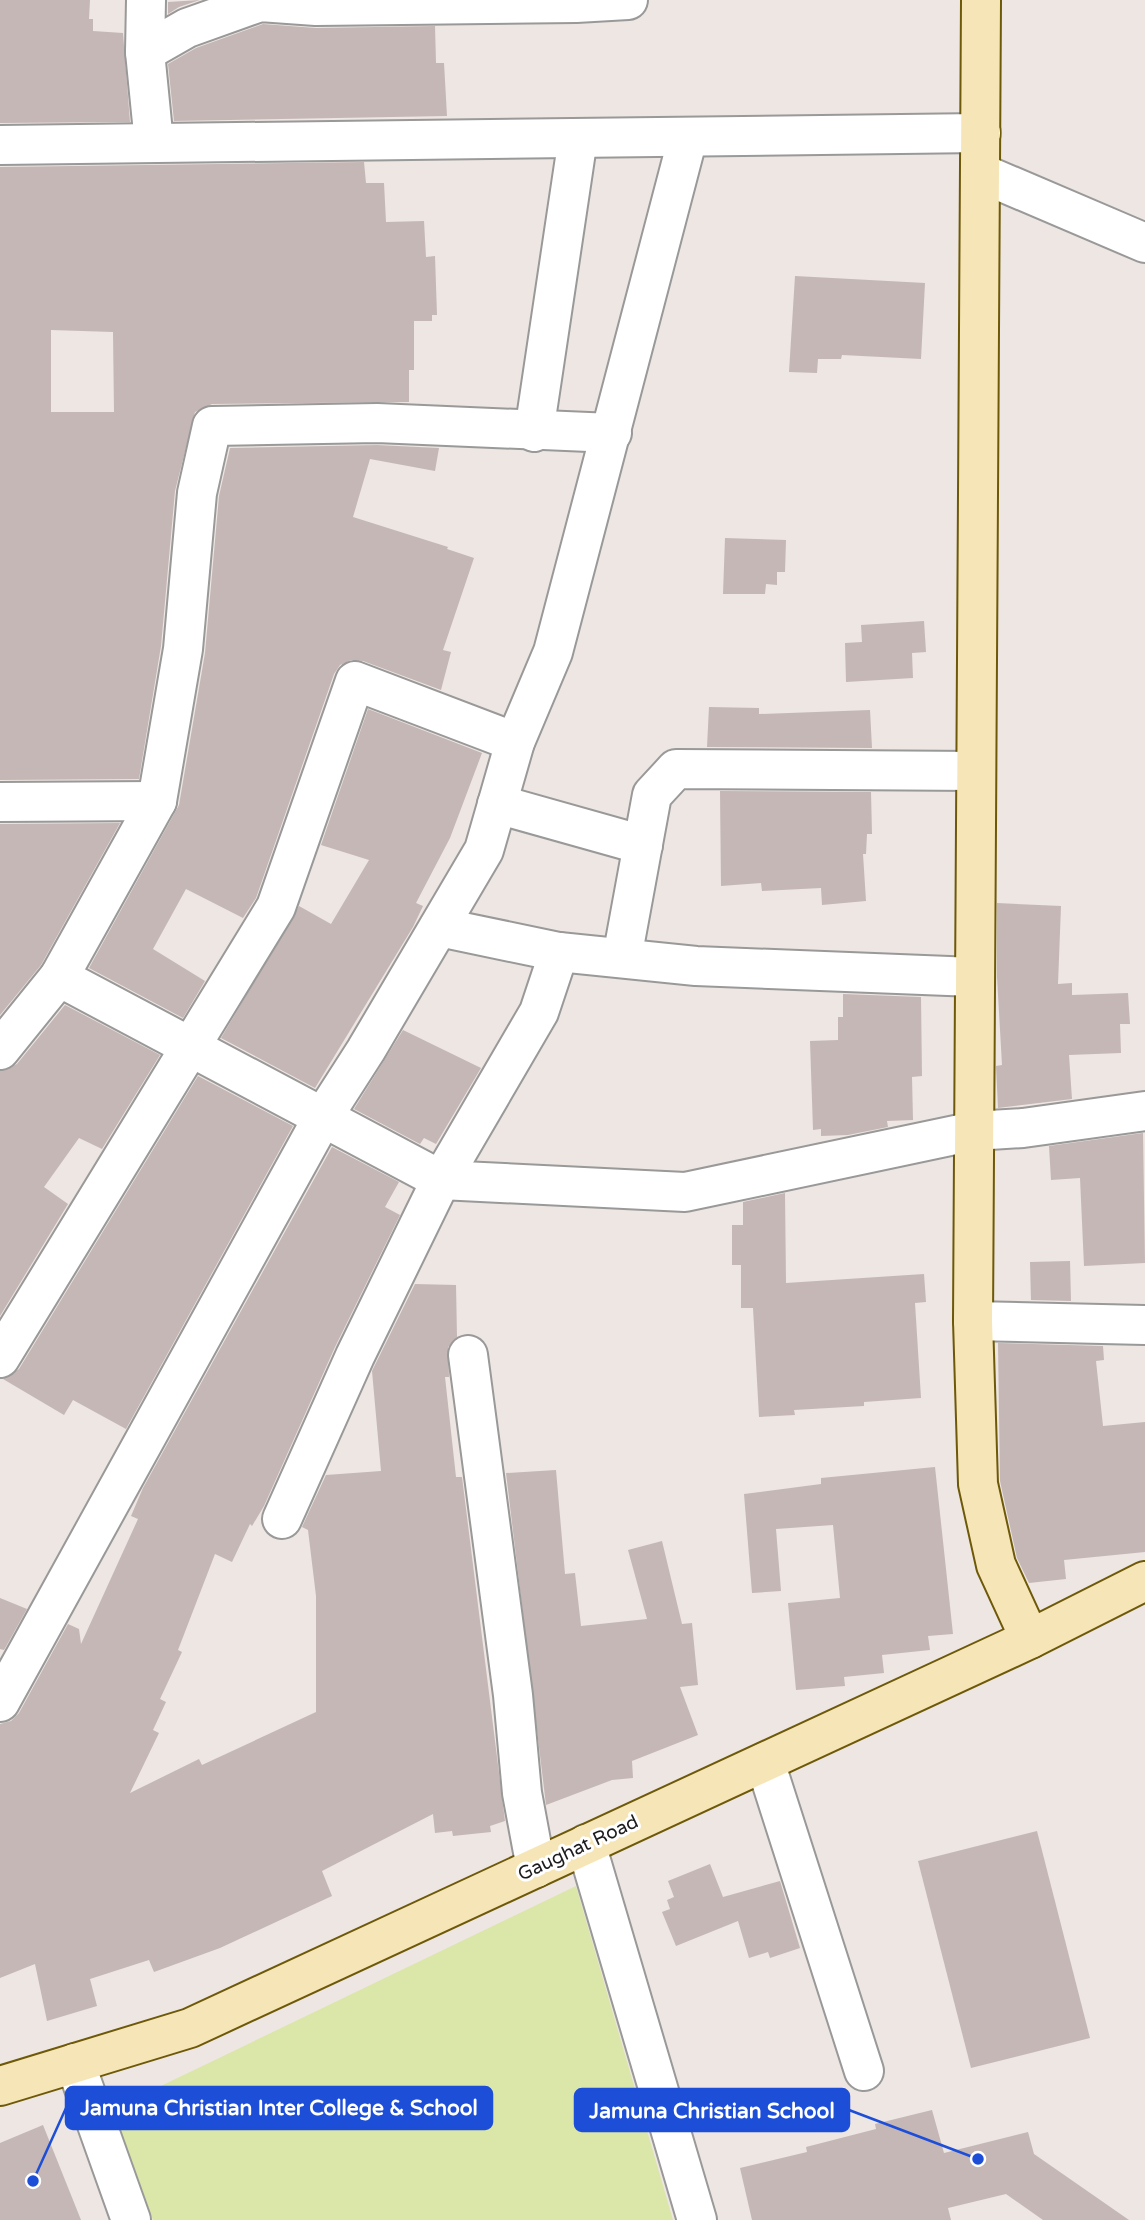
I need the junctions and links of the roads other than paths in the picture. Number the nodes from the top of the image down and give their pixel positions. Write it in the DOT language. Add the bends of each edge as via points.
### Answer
graph roads {
  1 [pos="146,0"];
  2 [pos="628,0"];
  3 [pos="981,0"];
  4 [pos="145,51"];
  5 [pos="981,133"];
  6 [pos="688,137"];
  7 [pos="578,138"];
  8 [pos="154,144"];
  9 [pos="0,145"];
  10 [pos="981,173"];
  11 [pos="1145,243"];
  12 [pos="534,432"];
  13 [pos="612,433"];
  14 [pos="515,742"];
  15 [pos="976,771"];
  16 [pos="0,802"];
  17 [pos="158,802"];
  18 [pos="497,804"];
  19 [pos="643,845"];
  20 [pos="439,927"];
  21 [pos="559,952"];
  22 [pos="622,958"];
  23 [pos="59,977"];
  24 [pos="974,977"];
  25 [pos="190,1046"];
  26 [pos="0,1050"];
  27 [pos="1145,1111"];
  28 [pos="323,1117"];
  29 [pos="974,1131"];
  30 [pos="441,1180"];
  31 [pos="973,1321"];
  32 [pos="1145,1325"];
  33 [pos="468,1355"];
  34 [pos="0,1358"];
  35 [pos="282,1519"];
  36 [pos="1145,1581"];
  37 [pos="1030,1639"];
  38 [pos="0,1702"];
  39 [pos="765,1762"];
  40 [pos="586,1844"];
  41 [pos="536,1868"];
  42 [pos="75,2063"];
  43 [pos="864,2071"];
  44 [pos="0,2086"];
  45 [pos="131,2220"];
  46 [pos="697,2220"];
  1 -- 4 [label="street"];
  2 -- 4 [label="street" via="316,6 260,2 187,28"];
  3 -- 5 [label="main road"];
  4 -- 8 [label="street"];
  5 -- 6 [label="street"];
  5 -- 10 [label="main road"];
  6 -- 7 [label="street"];
  6 -- 13 [label="street"];
  7 -- 8 [label="street"];
  7 -- 12 [label="street"];
  8 -- 9 [label="street"];
  10 -- 11 [label="street"];
  10 -- 15 [label="main road"];
  12 -- 13 [label="street"];
  12 -- 17 [label="street" via="377,423 212,426 197,493 183,649"];
  13 -- 14 [label="street" via="553,652"];
  14 -- 18 [label="street"];
  14 -- 25 [label="street" via="355,681 276,907"];
  15 -- 19 [label="street" via="676,769 652,795"];
  15 -- 24 [label="main road"];
  16 -- 17 [label="street"];
  17 -- 23 [label="street"];
  18 -- 19 [label="street"];
  18 -- 20 [label="street" via="484,850"];
  19 -- 22 [label="street"];
  20 -- 21 [label="street"];
  20 -- 28 [label="street"];
  21 -- 22 [label="street"];
  21 -- 30 [label="street" via="539,1012"];
  22 -- 24 [label="street" via="696,966"];
  23 -- 25 [label="street"];
  23 -- 26 [label="street"];
  24 -- 29 [label="main road"];
  25 -- 28 [label="street"];
  25 -- 34 [label="street"];
  27 -- 29 [label="street"];
  28 -- 30 [label="street"];
  28 -- 38 [label="street"];
  29 -- 30 [label="street" via="685,1192"];
  29 -- 31 [label="main road"];
  30 -- 35 [label="street"];
  31 -- 32 [label="street"];
  31 -- 37 [label="main road" via="978,1485 996,1565"];
  33 -- 41 [label="street" via="522,1793"];
  36 -- 37 [label="main road, Gaughat Road"];
  37 -- 39 [label="main road, Gaughat Road"];
  39 -- 40 [label="main road, Gaughat Road"];
  39 -- 43 [label="street"];
  40 -- 41 [label="main road, Gaughat Road"];
  40 -- 46 [label="street"];
  41 -- 42 [label="main road, Gaughat Road" via="190,2028"];
  42 -- 44 [label="main road, Gaughat Road"];
  42 -- 45 [label="street"];
}
